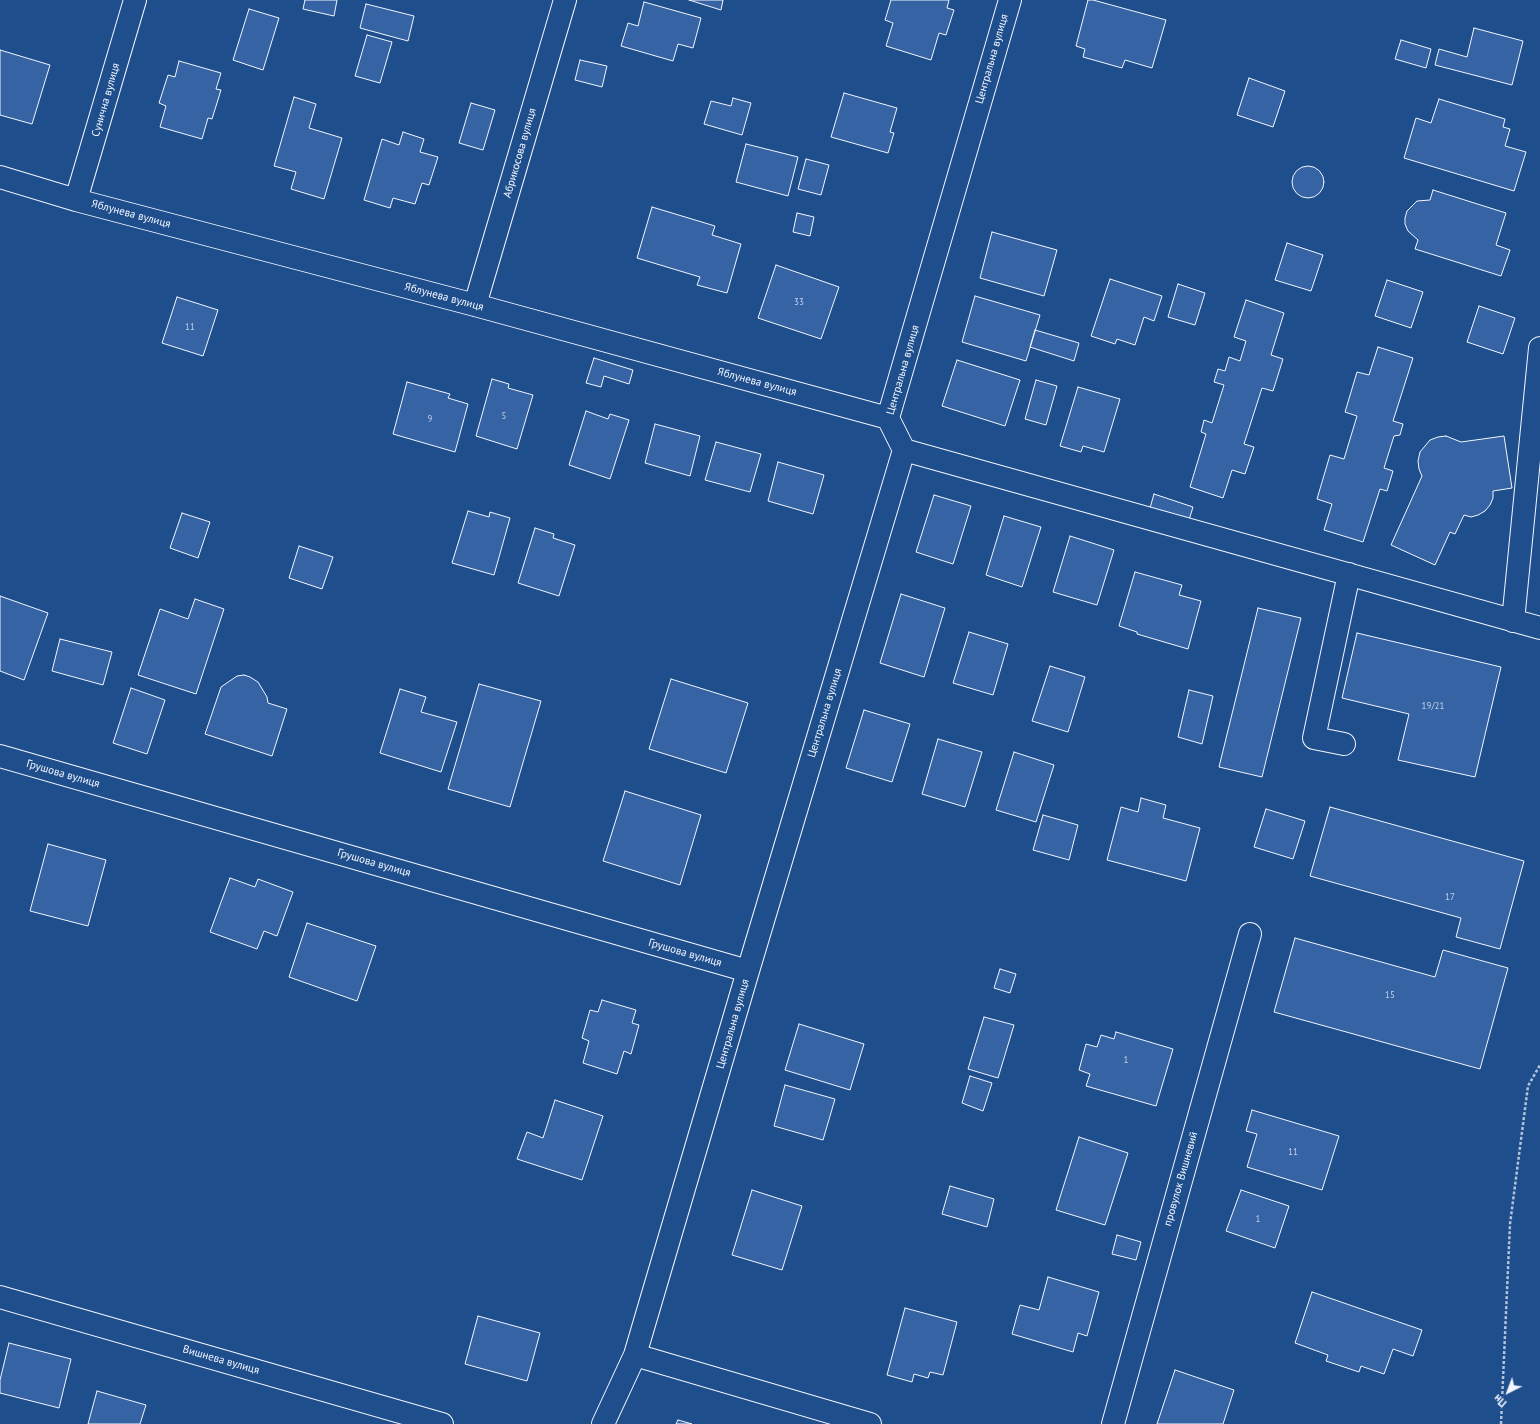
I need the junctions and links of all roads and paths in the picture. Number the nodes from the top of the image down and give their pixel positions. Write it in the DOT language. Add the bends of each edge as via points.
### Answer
graph roads {
  1 [pos="135,0"];
  2 [pos="565,0"];
  3 [pos="1010,0"];
  4 [pos="0,177"];
  5 [pos="76,200"];
  6 [pos="475,305"];
  7 [pos="1540,348"];
  8 [pos="888,418"];
  9 [pos="904,450"];
  10 [pos="1349,574"];
  11 [pos="1513,621"];
  12 [pos="1540,628"];
  13 [pos="1344,744"];
  14 [pos="0,756"];
  15 [pos="1250,934"];
  16 [pos="748,971"];
  17 [pos="1540,1065"];
  18 [pos="0,1297"];
  19 [pos="635,1355"];
  20 [pos="442,1424"];
  21 [pos="603,1424"];
  22 [pos="870,1424"];
  23 [pos="1113,1424"];
  24 [pos="1501,1424"];
  1 -- 5 [label="street, Сунична вулиця"];
  2 -- 6 [label="street, Абрикосова вулиця"];
  3 -- 8 [label="street, Центральна вулиця"];
  4 -- 5 [label="street, Яблунева вулиця"];
  5 -- 6 [label="street, Яблунева вулиця"];
  6 -- 8 [label="street, Яблунева вулиця"];
  7 -- 11 [label="street"];
  8 -- 9 [label="street, Центральна вулиця"];
  9 -- 10 [label="street"];
  9 -- 16 [label="street, Центральна вулиця"];
  10 -- 11 [label="street"];
  10 -- 13 [label="street" via="1314,738"];
  11 -- 12 [label="street"];
  14 -- 16 [label="street, Грушова вулиця"];
  15 -- 23 [label="street, провулок Вишневий"];
  16 -- 19 [label="street, Центральна вулиця"];
  17 -- 24 [label="path" via="1528,1086 1510,1224"];
  18 -- 20 [label="street, Вишнева вулиця"];
  19 -- 21 [label="street, Центральна вулиця"];
  19 -- 22 [label="street"];
}
